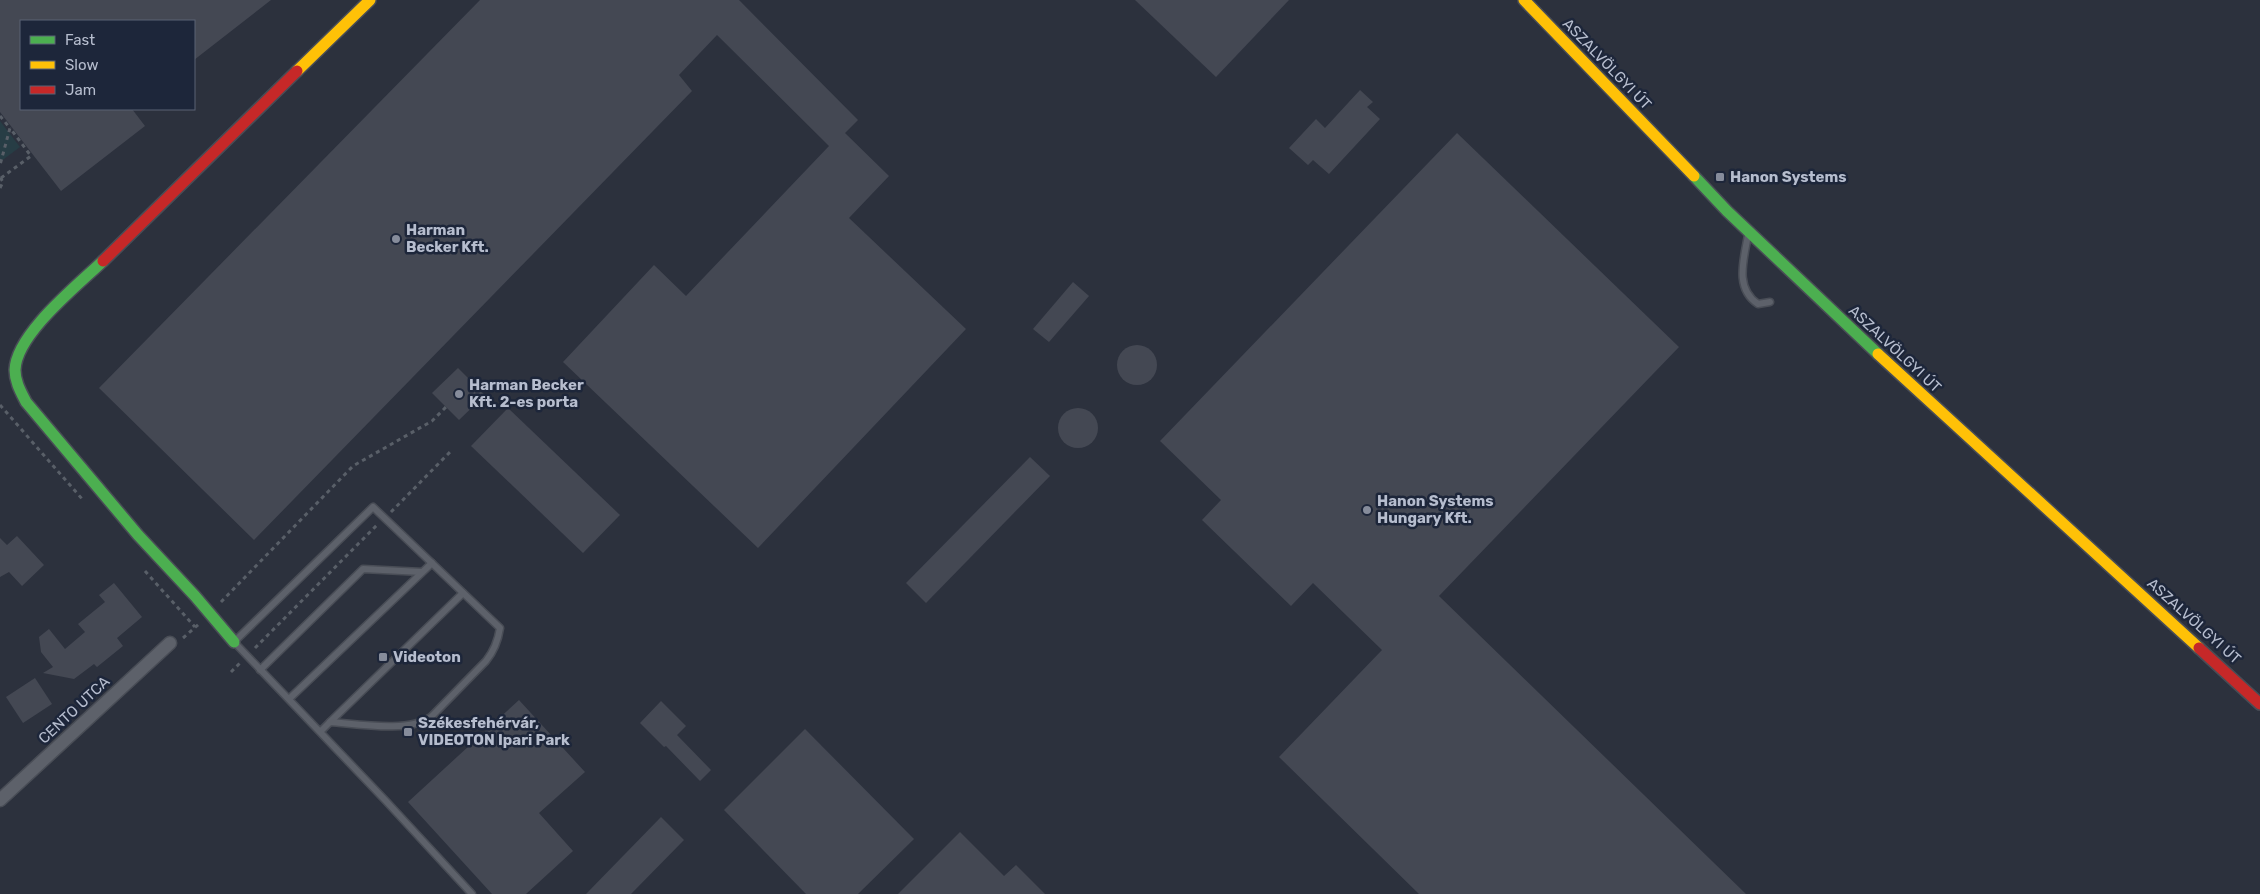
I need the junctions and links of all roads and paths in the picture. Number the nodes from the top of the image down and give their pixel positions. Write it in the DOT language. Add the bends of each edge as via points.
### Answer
graph roads {
  1 [pos="370,0"];
  2 [pos="1524,0"];
  3 [pos="0,116"];
  4 [pos="10,128"];
  5 [pos="0,165"];
  6 [pos="1,178"];
  7 [pos="0,188"];
  8 [pos="1748,231"];
  9 [pos="1770,302"];
  10 [pos="450,452"];
  11 [pos="384,518"];
  12 [pos="432,563"];
  13 [pos="422,572"];
  14 [pos="463,593"];
  15 [pos="234,642"];
  16 [pos="170,643"];
  17 [pos="247,656"];
  18 [pos="260,670"];
  19 [pos="231,672"];
  20 [pos="288,699"];
  21 [pos="2260,704"];
  22 [pos="330,722"];
  23 [pos="320,732"];
  24 [pos="0,800"];
  25 [pos="472,894"];
  1 -- 15 [label="street" via="67,296 26,338 17,353 17,384 26,402"];
  2 -- 8 [label="street, ASZALVÖLGYI ÚT"];
  3 -- 4 [label="path"];
  4 -- 5 [label="path"];
  4 -- 6 [label="path" via="30,156"];
  6 -- 7 [label="path"];
  8 -- 9 [label="lane" via="1741,276 1749,298 1758,304"];
  8 -- 21 [label="street, ASZALVÖLGYI ÚT"];
  10 -- 11 [label="path"];
  11 -- 12 [label="lane"];
  11 -- 15 [label="lane" via="373,507"];
  11 -- 17 [label="path"];
  12 -- 13 [label="lane"];
  12 -- 14 [label="lane"];
  13 -- 18 [label="lane" via="363,569"];
  13 -- 20 [label="lane"];
  14 -- 22 [label="lane"];
  14 -- 22 [label="lane" via="500,628 496,644 486,661 431,717 423,723 408,726"];
  15 -- 17 [label="lane"];
  16 -- 24 [label="street, CENTO UTCA"];
  17 -- 18 [label="lane"];
  17 -- 19 [label="path"];
  18 -- 20 [label="lane"];
  20 -- 23 [label="lane"];
  22 -- 23 [label="lane"];
  23 -- 25 [label="lane"];
}
